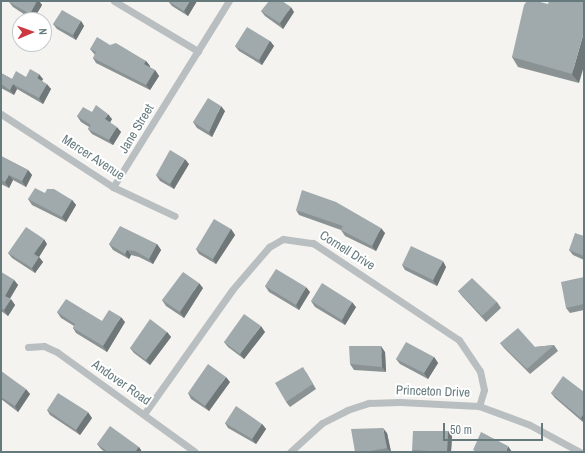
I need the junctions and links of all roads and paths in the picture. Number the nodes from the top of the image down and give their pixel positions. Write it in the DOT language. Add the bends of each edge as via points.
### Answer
graph roads {
  1 [pos="114,1"];
  2 [pos="228,1"];
  3 [pos="198,51"];
  4 [pos="1,114"];
  5 [pos="113,187"];
  6 [pos="175,216"];
  7 [pos="28,347"];
  8 [pos="478,406"];
  9 [pos="144,414"];
  10 [pos="195,452"];
  11 [pos="290,452"];
  12 [pos="580,452"];
  1 -- 3 [label="street"];
  2 -- 3 [label="street"];
  3 -- 5 [label="street, Jane Street"];
  4 -- 5 [label="street, Mercer Avenue"];
  5 -- 6 [label="street, Mercer Avenue"];
  7 -- 9 [label="street, Andover Road" via="44,346 56,352"];
  8 -- 9 [label="street, Cornell Drive" via="484,390 480,371 460,340 313,243 283,239 269,247 232,290"];
  8 -- 11 [label="street, Princeton Drive" via="400,402 358,406 322,423"];
  8 -- 12 [label="street, Princeton Drive" via="530,425"];
  9 -- 10 [label="street, Andover Road"];
}
